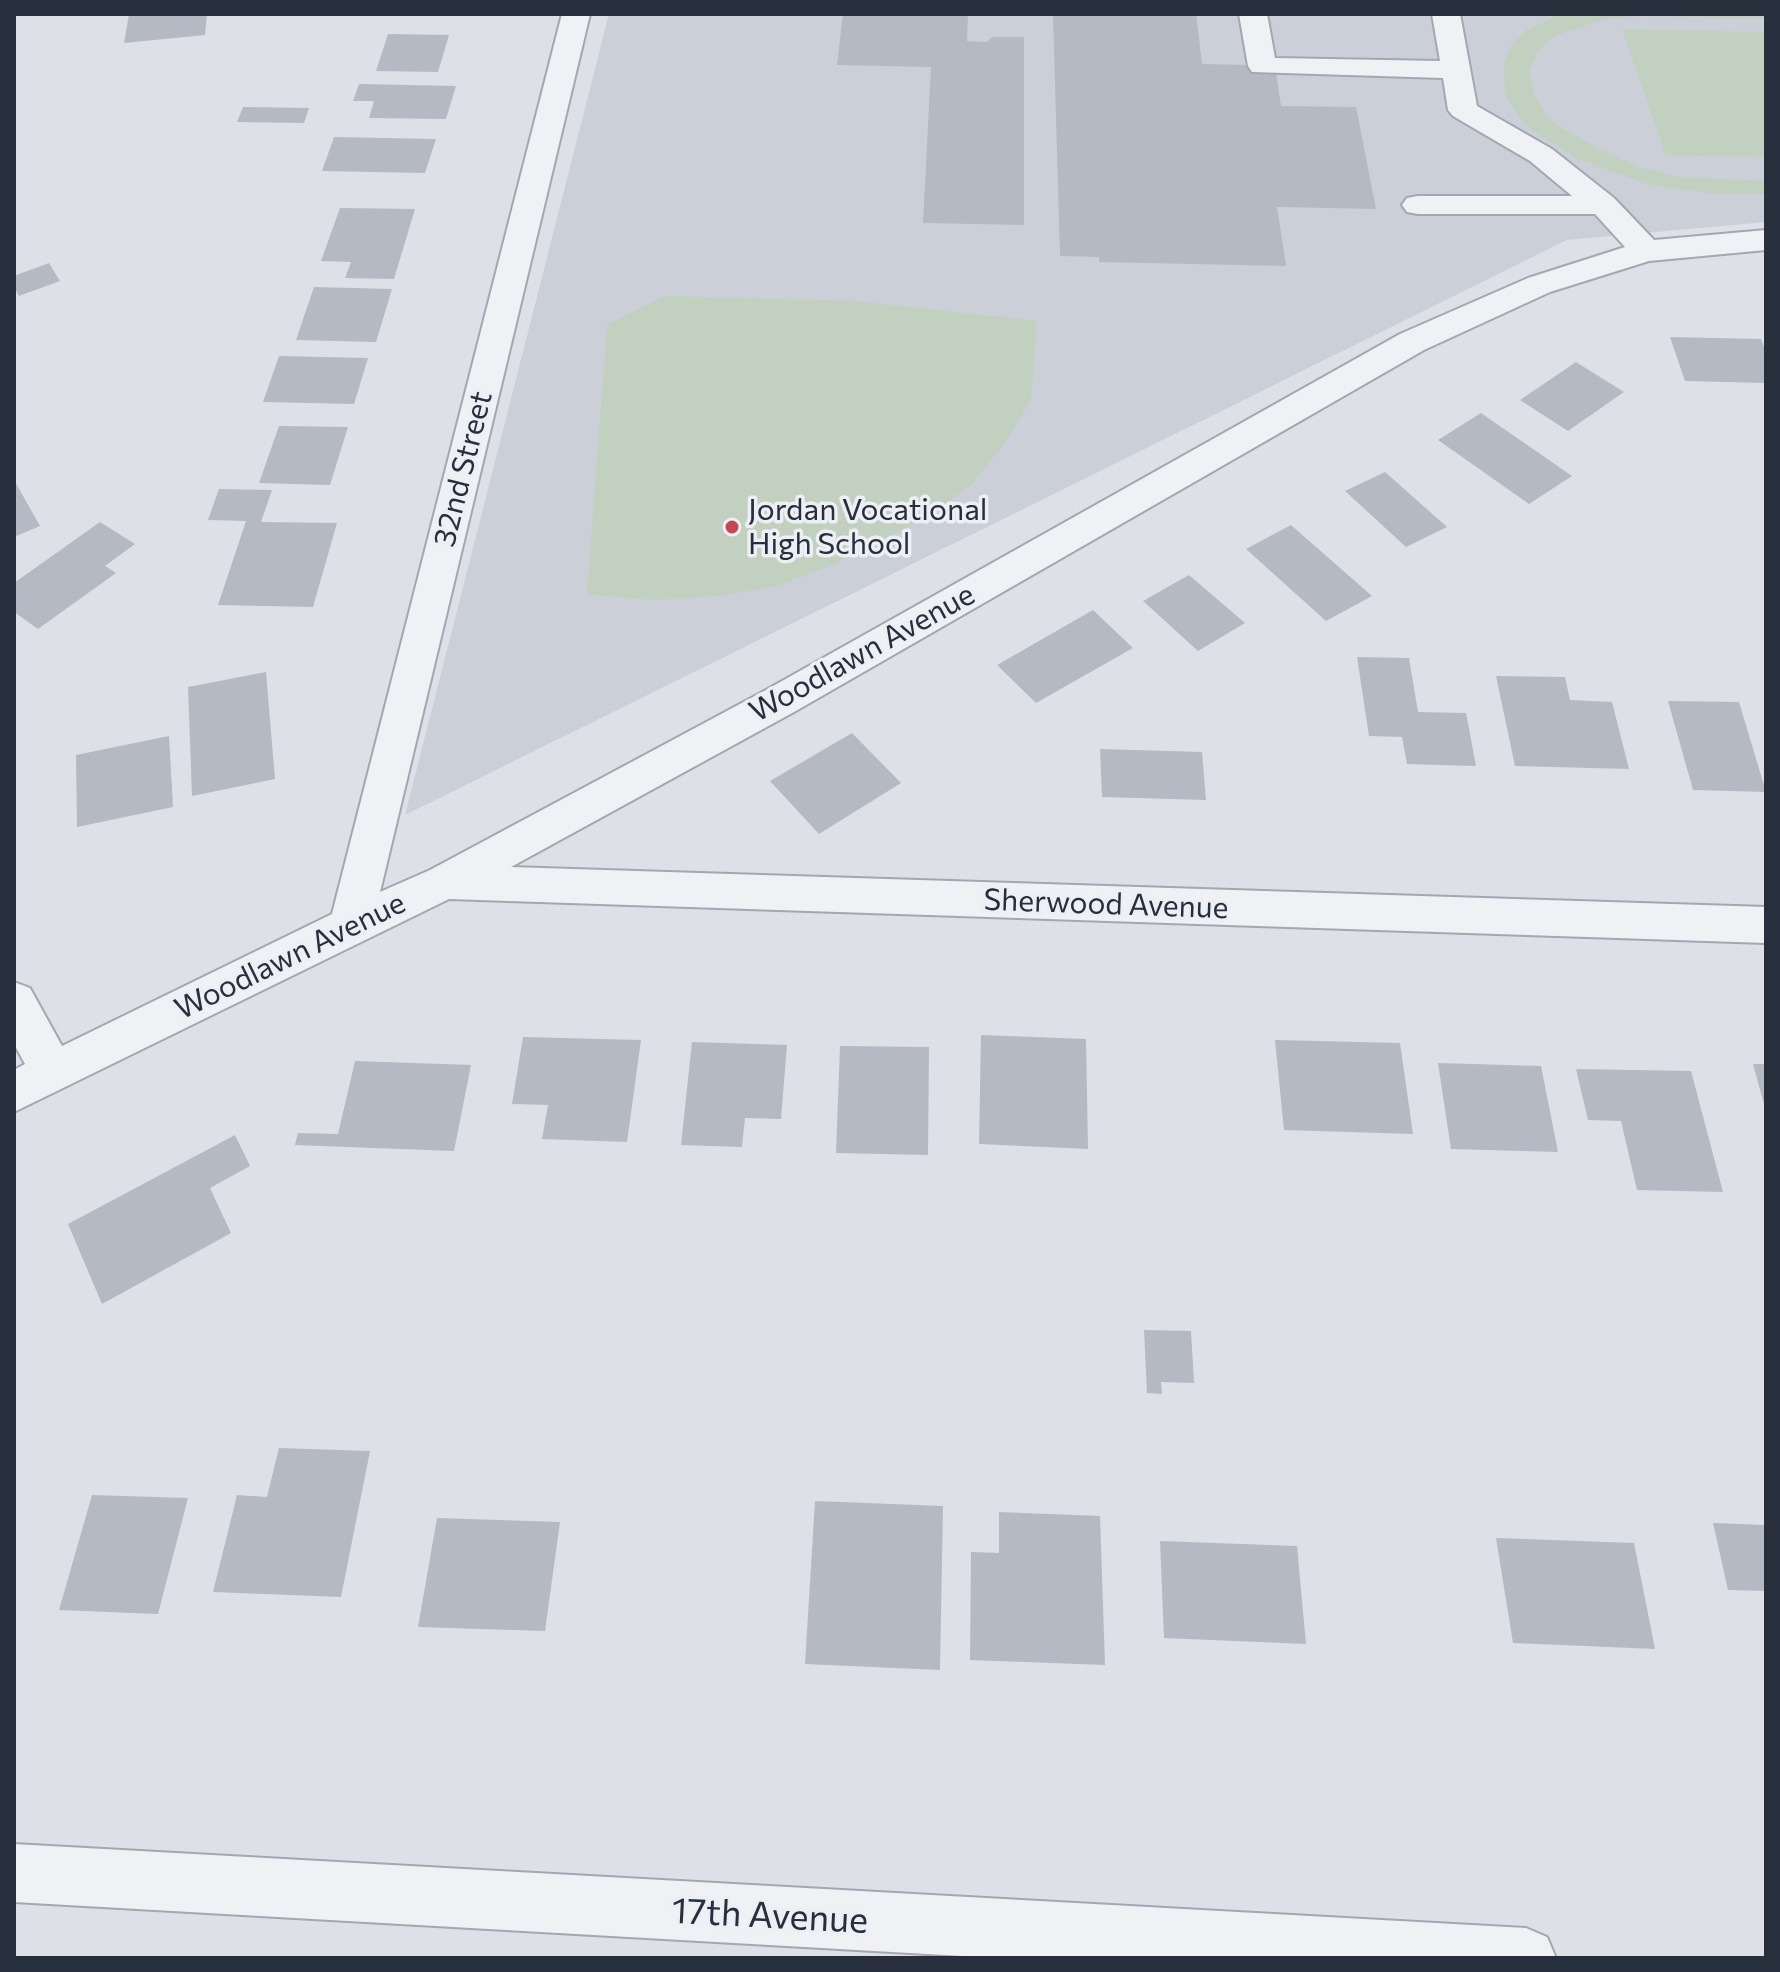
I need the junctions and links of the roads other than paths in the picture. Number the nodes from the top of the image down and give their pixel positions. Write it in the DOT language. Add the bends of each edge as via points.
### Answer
graph roads {
  1 [pos="576,14"];
  2 [pos="1253,14"];
  3 [pos="1446,14"];
  4 [pos="1456,70"];
  5 [pos="1418,205"];
  6 [pos="1603,205"];
  7 [pos="1766,240"];
  8 [pos="1646,251"];
  9 [pos="445,882"];
  10 [pos="351,925"];
  11 [pos="1766,925"];
  12 [pos="14,1001"];
  13 [pos="52,1071"];
  14 [pos="14,1092"];
  15 [pos="14,1873"];
  16 [pos="1526,1958"];
  1 -- 10 [label="street, 32nd Street"];
  2 -- 4 [label="street" via="1262,66"];
  3 -- 4 [label="street"];
  4 -- 6 [label="street" via="1463,110 1541,155"];
  5 -- 6 [label="street"];
  6 -- 8 [label="street"];
  7 -- 8 [label="street, Woodlawn Avenue"];
  8 -- 9 [label="street, Woodlawn Avenue" via="1539,285 1412,342 780,701"];
  9 -- 10 [label="street, Woodlawn Avenue"];
  9 -- 11 [label="street, Sherwood Avenue"];
  10 -- 13 [label="street, Woodlawn Avenue"];
  12 -- 13 [label="street"];
  13 -- 14 [label="street, Woodlawn Avenue"];
  15 -- 16 [label="street, 17th Avenue"];
}
